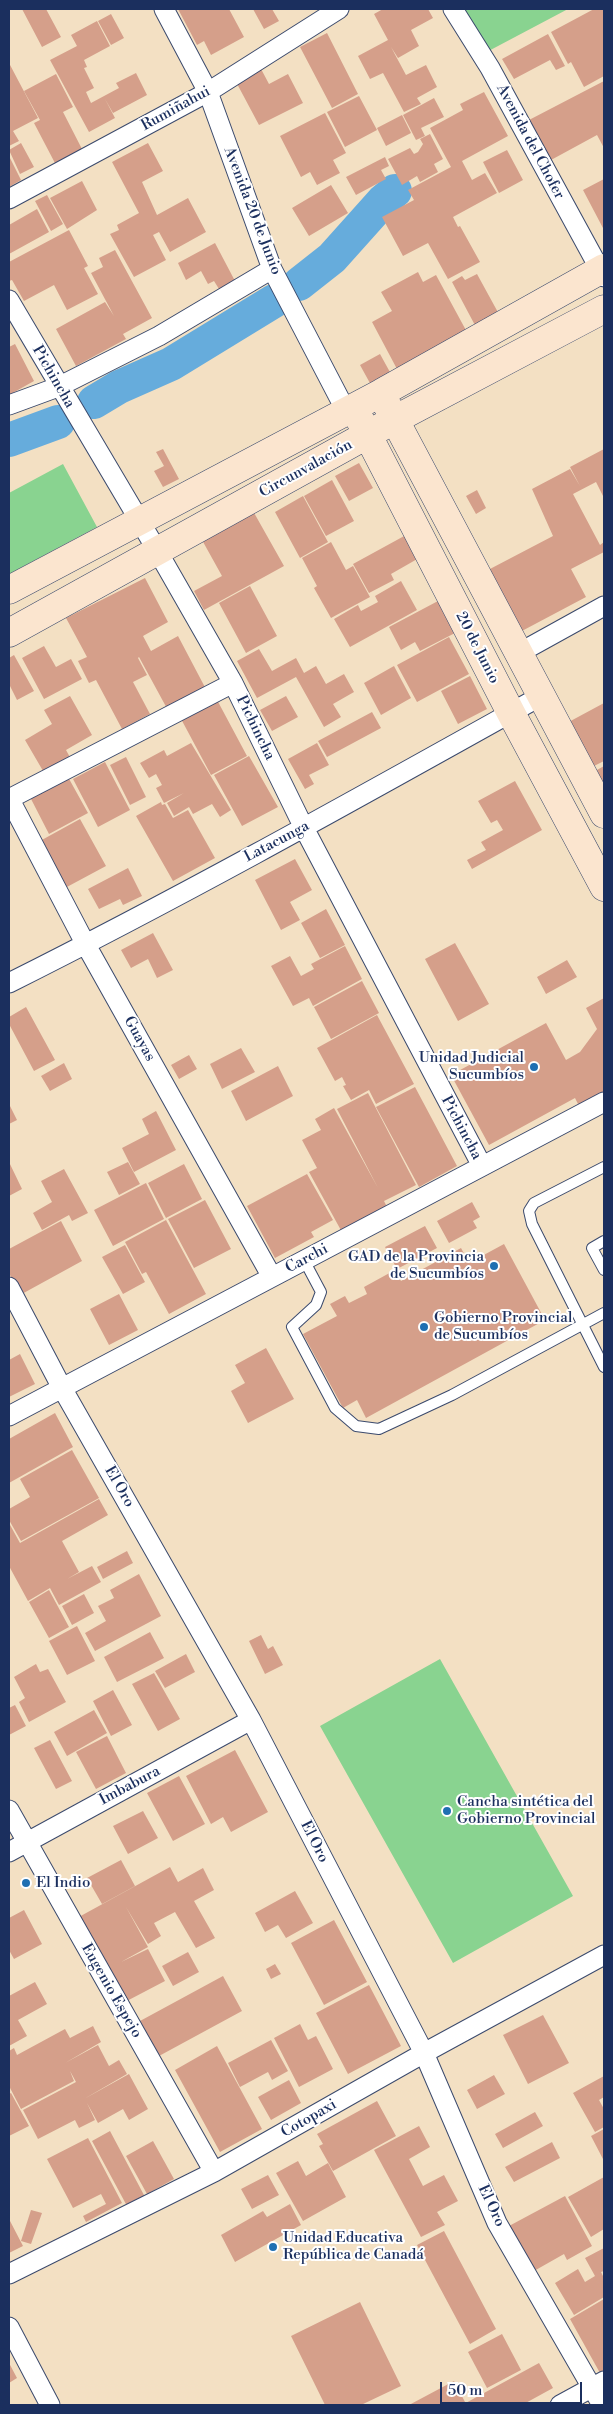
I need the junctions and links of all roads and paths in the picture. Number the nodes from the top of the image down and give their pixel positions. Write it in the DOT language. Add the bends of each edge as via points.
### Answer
graph roads {
  1 [pos="164,9"];
  2 [pos="338,9"];
  3 [pos="453,9"];
  4 [pos="208,92"];
  5 [pos="9,199"];
  6 [pos="272,269"];
  7 [pos="603,272"];
  8 [pos="9,300"];
  9 [pos="604,309"];
  10 [pos="58,387"];
  11 [pos="381,393"];
  12 [pos="9,405"];
  13 [pos="350,409"];
  14 [pos="394,420"];
  15 [pos="367,435"];
  16 [pos="139,521"];
  17 [pos="158,552"];
  18 [pos="9,590"];
  19 [pos="604,606"];
  20 [pos="9,633"];
  21 [pos="519,653"];
  22 [pos="233,683"];
  23 [pos="541,696"];
  24 [pos="511,713"];
  25 [pos="9,799"];
  26 [pos="604,814"];
  27 [pos="304,828"];
  28 [pos="604,887"];
  29 [pos="86,945"];
  30 [pos="9,983"];
  31 [pos="604,1102"];
  32 [pos="482,1166"];
  33 [pos="604,1167"];
  34 [pos="604,1242"];
  35 [pos="304,1260"];
  36 [pos="604,1270"];
  37 [pos="272,1277"];
  38 [pos="9,1287"];
  39 [pos="604,1312"];
  40 [pos="582,1324"];
  41 [pos="604,1367"];
  42 [pos="62,1388"];
  43 [pos="9,1416"];
  44 [pos="251,1720"];
  45 [pos="9,1810"];
  46 [pos="26,1843"];
  47 [pos="9,1852"];
  48 [pos="604,1955"];
  49 [pos="424,2053"];
  50 [pos="214,2172"];
  51 [pos="9,2274"];
  52 [pos="9,2327"];
  53 [pos="598,2384"];
  54 [pos="50,2405"];
  55 [pos="560,2405"];
  56 [pos="602,2405"];
  1 -- 4 [label="street, Avenida 20 de Junio"];
  2 -- 4 [label="street, Rumiñahui"];
  3 -- 7 [label="street, Avenida del Chofer" via="490,68"];
  4 -- 5 [label="street, Rumiñahui"];
  4 -- 6 [label="street, Avenida 20 de Junio"];
  6 -- 10 [label="street" via="159,336"];
  6 -- 13 [label="street, Avenida 20 de Junio"];
  7 -- 11 [label="main road, Circunvalación"];
  8 -- 10 [label="street, Pichincha"];
  9 -- 14 [label="main road, Circunvalación"];
  10 -- 12 [label="street"];
  10 -- 16 [label="street, Pichincha"];
  11 -- 13 [label="main road, Circunvalación"];
  11 -- 14 [label="main road"];
  13 -- 15 [label="main road, 20 de Junio"];
  13 -- 16 [label="main road, Circunvalación"];
  14 -- 15 [label="main road, Circunvalación"];
  14 -- 21 [label="main road"];
  15 -- 17 [label="main road, Circunvalación"];
  15 -- 24 [label="main road, 20 de Junio"];
  16 -- 17 [label="street, Pichincha"];
  16 -- 18 [label="main road, Circunvalación"];
  17 -- 20 [label="main road, Circunvalación"];
  17 -- 22 [label="street, Pichincha"];
  19 -- 21 [label="street"];
  21 -- 23 [label="main road"];
  22 -- 25 [label="street"];
  22 -- 27 [label="street, Pichincha"];
  23 -- 24 [label="street, Latacunga"];
  23 -- 26 [label="main road"];
  24 -- 27 [label="street, Latacunga"];
  24 -- 28 [label="main road, 20 de Junio"];
  25 -- 29 [label="street, Guayas"];
  27 -- 29 [label="street, Latacunga"];
  27 -- 32 [label="street, Pichincha"];
  29 -- 30 [label="street, Latacunga"];
  29 -- 37 [label="street, Guayas"];
  31 -- 32 [label="street, Carchi"];
  32 -- 35 [label="street, Carchi"];
  33 -- 40 [label="lane" via="534,1203 529,1211 532,1224"];
  34 -- 36 [label="lane" via="592,1248"];
  35 -- 37 [label="street, Carchi"];
  35 -- 40 [label="lane" via="321,1292 316,1305 292,1327 335,1408 356,1426 379,1429"];
  37 -- 42 [label="street, Carchi"];
  38 -- 42 [label="street, El Oro"];
  39 -- 40 [label="lane"];
  40 -- 41 [label="lane"];
  42 -- 43 [label="street, Carchi"];
  42 -- 44 [label="street, El Oro"];
  44 -- 46 [label="street, Imbabura"];
  44 -- 49 [label="street, El Oro"];
  45 -- 46 [label="street, Eugenio Espejo"];
  46 -- 47 [label="street, Imbabura"];
  46 -- 50 [label="street, Eugenio Espejo"];
  48 -- 49 [label="street, Cotopaxi"];
  49 -- 50 [label="street, Cotopaxi"];
  49 -- 53 [label="street, El Oro" via="497,2223"];
  50 -- 51 [label="street, Cotopaxi"];
  52 -- 54 [label="street"];
  53 -- 55 [label="street"];
  53 -- 56 [label="street, El Oro"];
}
